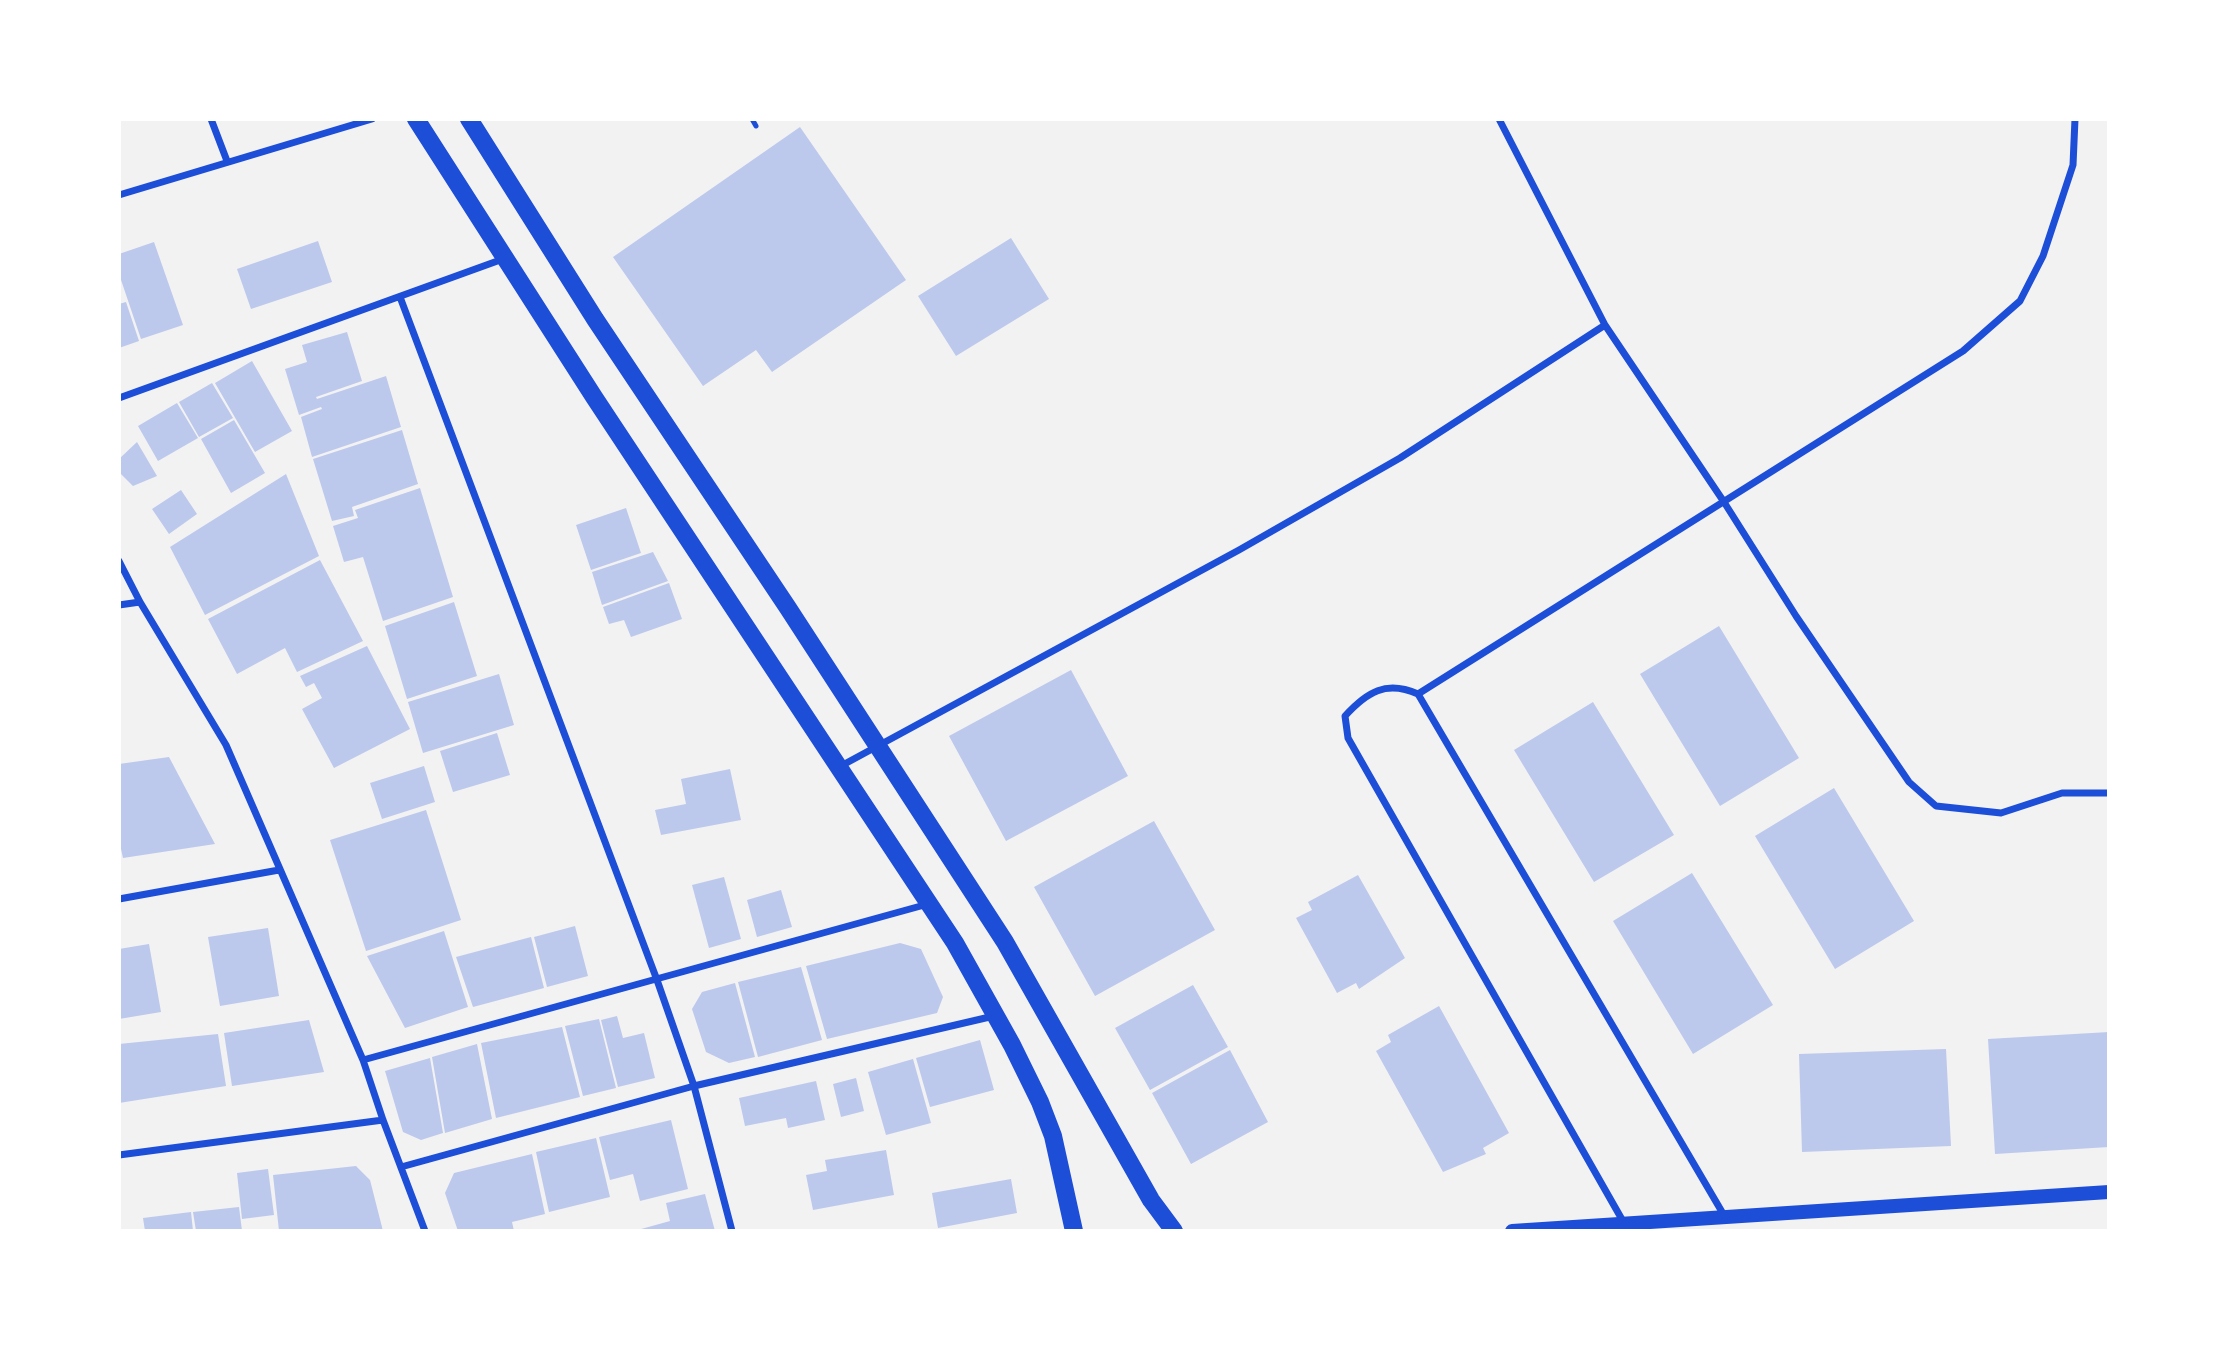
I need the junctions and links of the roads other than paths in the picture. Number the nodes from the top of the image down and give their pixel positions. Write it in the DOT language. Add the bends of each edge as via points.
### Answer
graph roads {
  1 [pos="211,119"];
  2 [pos="372,119"];
  3 [pos="416,119"];
  4 [pos="469,119"];
  5 [pos="752,119"];
  6 [pos="1499,119"];
  7 [pos="2075,119"];
  8 [pos="756,126"];
  9 [pos="226,161"];
  10 [pos="119,195"];
  11 [pos="504,258"];
  12 [pos="400,298"];
  13 [pos="1605,325"];
  14 [pos="119,398"];
  15 [pos="1724,502"];
  16 [pos="119,561"];
  17 [pos="140,602"];
  18 [pos="119,605"];
  19 [pos="1418,694"];
  20 [pos="878,747"];
  21 [pos="839,768"];
  22 [pos="2109,793"];
  23 [pos="279,870"];
  24 [pos="119,899"];
  25 [pos="928,904"];
  26 [pos="657,980"];
  27 [pos="995,1015"];
  28 [pos="363,1060"];
  29 [pos="694,1086"];
  30 [pos="383,1120"];
  31 [pos="119,1155"];
  32 [pos="401,1167"];
  33 [pos="2109,1192"];
  34 [pos="1725,1217"];
  35 [pos="1625,1223"];
  36 [pos="425,1231"];
  37 [pos="732,1231"];
  38 [pos="1074,1231"];
  39 [pos="1174,1231"];
  40 [pos="1512,1231"];
  1 -- 9 [label="street"];
  2 -- 9 [label="street"];
  3 -- 11 [label="main road"];
  4 -- 20 [label="main road" via="595,319"];
  5 -- 8 [label="lane"];
  6 -- 13 [label="street"];
  7 -- 15 [label="street" via="2073,165 2043,256 2020,301 1963,351"];
  9 -- 10 [label="street"];
  11 -- 12 [label="street"];
  11 -- 21 [label="main road"];
  12 -- 14 [label="street"];
  12 -- 26 [label="street"];
  13 -- 15 [label="street"];
  13 -- 20 [label="street" via="1400,457"];
  15 -- 19 [label="street"];
  15 -- 22 [label="street" via="1909,782 1936,806 2001,813 2062,793"];
  16 -- 17 [label="street"];
  17 -- 18 [label="street"];
  17 -- 23 [label="street" via="226,745"];
  19 -- 34 [label="street"];
  19 -- 35 [label="street" via="1404,687 1381,689 1361,698 1345,716 1348,738"];
  20 -- 21 [label="street"];
  20 -- 39 [label="main road" via="1005,942 1151,1200"];
  21 -- 25 [label="main road"];
  23 -- 24 [label="street"];
  23 -- 28 [label="street"];
  25 -- 26 [label="street"];
  25 -- 27 [label="main road"];
  26 -- 28 [label="street"];
  26 -- 29 [label="street"];
  27 -- 29 [label="street"];
  27 -- 38 [label="main road" via="1053,1136"];
  28 -- 30 [label="street"];
  29 -- 32 [label="street"];
  29 -- 37 [label="street"];
  30 -- 31 [label="street"];
  30 -- 32 [label="street"];
  32 -- 36 [label="street"];
  33 -- 34 [label="main road"];
  34 -- 35 [label="main road"];
  35 -- 40 [label="main road"];
}
